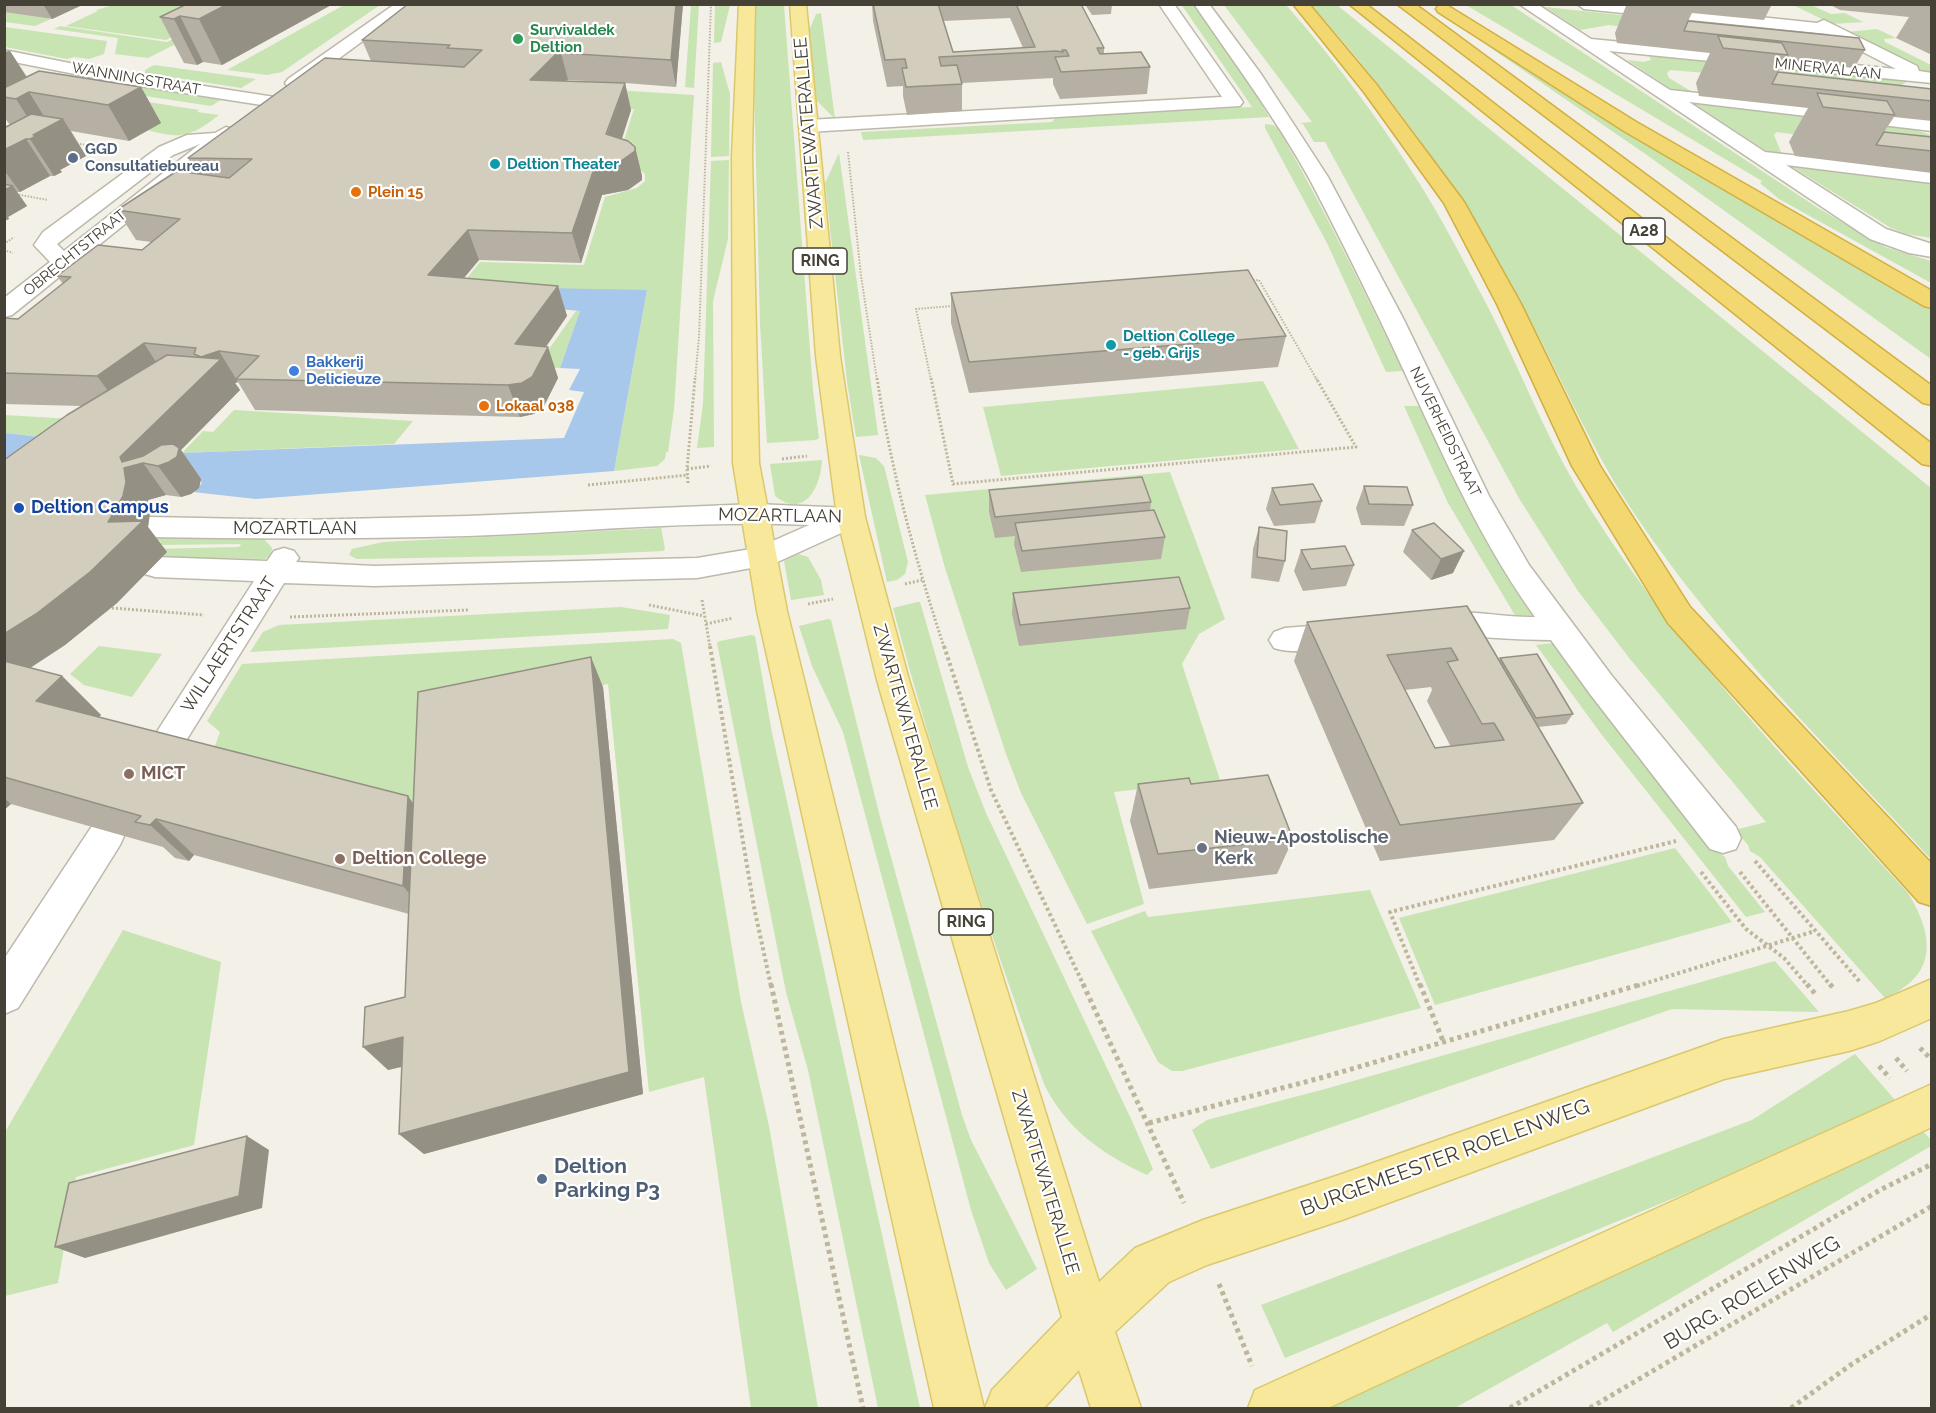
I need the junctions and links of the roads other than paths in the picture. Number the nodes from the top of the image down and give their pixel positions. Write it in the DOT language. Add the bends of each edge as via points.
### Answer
graph roads {
  1 [pos="406,4"];
  2 [pos="747,4"];
  3 [pos="798,4"];
  4 [pos="1166,4"];
  5 [pos="1201,4"];
  6 [pos="1300,4"];
  7 [pos="1356,4"];
  8 [pos="1404,4"];
  9 [pos="1437,4"];
  10 [pos="1526,4"];
  11 [pos="1584,4"];
  12 [pos="1795,9"];
  13 [pos="1830,29"];
  14 [pos="1585,43"];
  15 [pos="4,55"];
  16 [pos="1930,80"];
  17 [pos="1663,94"];
  18 [pos="268,101"];
  19 [pos="1932,124"];
  20 [pos="808,126"];
  21 [pos="222,136"];
  22 [pos="1758,156"];
  23 [pos="1932,177"];
  24 [pos="1932,250"];
  25 [pos="63,263"];
  26 [pos="1932,301"];
  27 [pos="4,310"];
  28 [pos="1932,398"];
  29 [pos="1932,458"];
  30 [pos="755,513"];
  31 [pos="850,517"];
  32 [pos="149,527"];
  33 [pos="300,530"];
  34 [pos="763,557"];
  35 [pos="155,567"];
  36 [pos="275,573"];
  37 [pos="1559,628"];
  38 [pos="1285,640"];
  39 [pos="157,758"];
  40 [pos="107,834"];
  41 [pos="1723,838"];
  42 [pos="1932,890"];
  43 [pos="4,995"];
  44 [pos="1932,998"];
  45 [pos="1925,1108"];
  46 [pos="1088,1324"];
  47 [pos="959,1408"];
  48 [pos="1010,1408"];
  49 [pos="1116,1408"];
  50 [pos="1273,1408"];
  1 -- 18 [label="street, OBRECHTSTRAAT"];
  2 -- 30 [label="main road" via="742,156 746,463"];
  3 -- 20 [label="main road, ZWARTEWATERALLEE / RING"];
  4 -- 20 [label="street" via="1234,102"];
  5 -- 37 [label="street, NIJVERHEIDSTRAAT" via="1258,82 1318,177 1392,320 1475,496 1518,572"];
  6 -- 42 [label="highway" via="1370,88 1454,202 1509,303 1586,466 1679,615"];
  7 -- 29 [label="highway, A28"];
  8 -- 28 [label="highway, A28"];
  9 -- 26 [label="highway" via="1630,127"];
  10 -- 14 [label="street, MINERVALAAN"];
  11 -- 13 [label="street"];
  12 -- 13 [label="street"];
  13 -- 16 [label="street"];
  14 -- 16 [label="street, MINERVALAAN"];
  14 -- 17 [label="street, MINERVALAAN"];
  15 -- 18 [label="street, WANNINGSTRAAT"];
  17 -- 19 [label="street, MINERVALAAN"];
  17 -- 22 [label="street, MINERVALAAN"];
  18 -- 21 [label="street, OBRECHTSTRAAT"];
  20 -- 31 [label="main road, ZWARTEWATERALLEE / RING" via="828,356"];
  21 -- 25 [label="street, OBRECHTSTRAAT"];
  21 -- 25 [label="street" via="194,139 166,151 51,237 45,245"];
  22 -- 23 [label="street, MINERVALAAN"];
  22 -- 24 [label="street, MINERVALAAN" via="1878,234"];
  25 -- 27 [label="street, OBRECHTSTRAAT"];
  30 -- 31 [label="street, MOZARTLAAN"];
  30 -- 33 [label="street, MOZARTLAAN"];
  30 -- 34 [label="main road"];
  31 -- 34 [label="street, MOZARTLAAN"];
  31 -- 46 [label="main road, ZWARTEWATERALLEE / RING" via="893,680"];
  32 -- 33 [label="street, MOZARTLAAN"];
  33 -- 36 [label="street, WILLAERTSTRAAT"];
  34 -- 36 [label="street, MOZARTLAAN" via="697,568 374,576"];
  34 -- 47 [label="main road" via="771,611"];
  35 -- 36 [label="street, MOZARTLAAN"];
  36 -- 39 [label="street, WILLAERTSTRAAT"];
  37 -- 38 [label="street" via="1508,629 1448,623"];
  37 -- 41 [label="street, NIJVERHEIDSTRAAT"];
  40 -- 43 [label="street"];
  44 -- 46 [label="main road, BURGEMEESTER ROELENWEG" via="1849,1031 1724,1059 1203,1243 1152,1265"];
  45 -- 50 [label="main road"];
  46 -- 48 [label="main road, BURGEMEESTER ROELENWEG"];
  46 -- 49 [label="main road, ZWARTEWATERALLEE / RING"];
}
